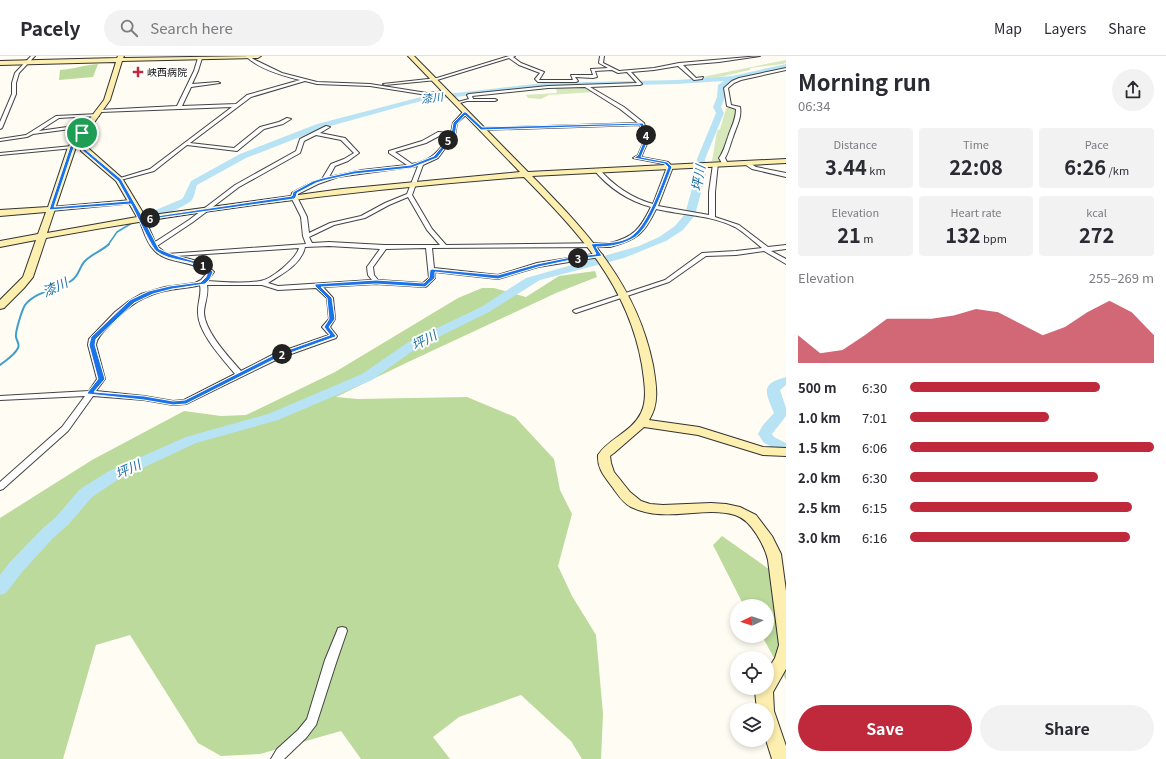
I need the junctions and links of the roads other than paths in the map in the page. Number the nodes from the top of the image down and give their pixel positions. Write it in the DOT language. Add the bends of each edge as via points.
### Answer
graph roads {
  1 [pos="32,56"];
  2 [pos="248,56"];
  3 [pos="258,56"];
  4 [pos="411,56"];
  5 [pos="602,56"];
  6 [pos="748,56"];
  7 [pos="758,56"];
  8 [pos="511,57"];
  9 [pos="686,57"];
  10 [pos="120,58"];
  11 [pos="200,58"];
  12 [pos="79,60"];
  13 [pos="26,62"];
  14 [pos="0,63"];
  15 [pos="697,63"];
  16 [pos="679,64"];
  17 [pos="20,68"];
  18 [pos="0,69"];
  19 [pos="612,69"];
  20 [pos="786,69"];
  21 [pos="628,71"];
  22 [pos="702,78"];
  23 [pos="433,79"];
  24 [pos="305,80"];
  25 [pos="218,83"];
  26 [pos="370,84"];
  27 [pos="188,86"];
  28 [pos="586,86"];
  29 [pos="448,94"];
  30 [pos="472,100"];
  31 [pos="495,100"];
  32 [pos="456,103"];
  33 [pos="237,104"];
  34 [pos="179,107"];
  35 [pos="99,113"];
  36 [pos="465,113"];
  37 [pos="80,116"];
  38 [pos="289,119"];
  39 [pos="642,124"];
  40 [pos="328,127"];
  41 [pos="0,128"];
  42 [pos="481,129"];
  43 [pos="82,133"];
  44 [pos="315,133"];
  45 [pos="31,134"];
  46 [pos="453,135"];
  47 [pos="0,140"];
  48 [pos="186,144"];
  49 [pos="72,147"];
  50 [pos="0,154"];
  51 [pos="786,160"];
  52 [pos="746,162"];
  53 [pos="421,164"];
  54 [pos="716,164"];
  55 [pos="725,164"];
  56 [pos="411,166"];
  57 [pos="670,167"];
  58 [pos="597,170"];
  59 [pos="527,175"];
  60 [pos="786,175"];
  61 [pos="325,179"];
  62 [pos="119,180"];
  63 [pos="412,184"];
  64 [pos="409,195"];
  65 [pos="294,197"];
  66 [pos="132,202"];
  67 [pos="654,206"];
  68 [pos="51,209"];
  69 [pos="206,209"];
  70 [pos="0,213"];
  71 [pos="712,218"];
  72 [pos="142,219"];
  73 [pos="43,236"];
  74 [pos="306,236"];
  75 [pos="0,244"];
  76 [pos="154,245"];
  77 [pos="310,245"];
  78 [pos="593,245"];
  79 [pos="302,246"];
  80 [pos="429,246"];
  81 [pos="444,246"];
  82 [pos="384,247"];
  83 [pos="786,247"];
  84 [pos="766,250"];
  85 [pos="169,255"];
  86 [pos="602,259"];
  87 [pos="786,262"];
  88 [pos="432,270"];
  89 [pos="376,282"];
  90 [pos="203,283"];
  91 [pos="263,283"];
  92 [pos="317,285"];
  93 [pos="623,294"];
  94 [pos="0,306"];
  95 [pos="576,312"];
  96 [pos="239,374"];
  97 [pos="90,393"];
  98 [pos="0,398"];
  99 [pos="641,423"];
  100 [pos="784,452"];
  101 [pos="0,487"];
  102 [pos="342,631"];
  103 [pos="786,645"];
  104 [pos="774,674"];
  105 [pos="774,736"];
  106 [pos="277,759"];
  107 [pos="781,759"];
  1 -- 13 [label="street"];
  2 -- 3 [label="street"];
  2 -- 11 [label="street"];
  2 -- 24 [label="street" via="281,74"];
  4 -- 23 [label="street"];
  5 -- 19 [label="street" via="601,63"];
  6 -- 7 [label="street"];
  6 -- 15 [label="street"];
  8 -- 19 [label="street" via="520,64 543,73 536,79 538,81 596,80 592,70"];
  8 -- 23 [label="street"];
  9 -- 15 [label="street"];
  10 -- 11 [label="street"];
  10 -- 12 [label="street"];
  10 -- 35 [label="street" via="107,100"];
  11 -- 27 [label="street"];
  12 -- 13 [label="street"];
  12 -- 17 [label="street" via="74,65"];
  13 -- 14 [label="street"];
  13 -- 17 [label="street"];
  15 -- 16 [label="street"];
  16 -- 21 [label="street"];
  16 -- 22 [label="street" via="695,79"];
  17 -- 18 [label="street"];
  17 -- 41 [label="street" via="14,82 14,94"];
  19 -- 21 [label="street" via="618,72"];
  20 -- 55 [label="street" via="740,79 726,88 729,106 738,108 738,119 730,138 729,149 722,158"];
  21 -- 28 [label="street" via="639,83"];
  23 -- 26 [label="street" via="398,84"];
  23 -- 29 [label="street"];
  24 -- 26 [label="street" via="324,84"];
  24 -- 33 [label="street" via="254,94"];
  25 -- 27 [label="street"];
  26 -- 29 [label="street" via="410,92"];
  27 -- 34 [label="street"];
  28 -- 30 [label="street" via="470,95"];
  28 -- 39 [label="street" via="622,108"];
  29 -- 32 [label="street"];
  30 -- 31 [label="street"];
  30 -- 32 [label="street"];
  32 -- 36 [label="street"];
  33 -- 34 [label="street"];
  33 -- 48 [label="street"];
  34 -- 35 [label="street"];
  35 -- 37 [label="street"];
  35 -- 43 [label="street"];
  36 -- 42 [label="street"];
  36 -- 46 [label="street" via="455,123"];
  37 -- 45 [label="street" via="58,117"];
  37 -- 45 [label="street" via="68,128"];
  38 -- 48 [label="street" via="262,128 235,150"];
  39 -- 42 [label="street"];
  39 -- 57 [label="street" via="647,138 640,156 636,158 666,163"];
  40 -- 44 [label="street"];
  42 -- 59 [label="street"];
  43 -- 49 [label="street"];
  43 -- 62 [label="street" via="84,149"];
  44 -- 61 [label="street" via="343,139 357,153 332,165"];
  44 -- 69 [label="street" via="302,140 298,152 237,186"];
  45 -- 47 [label="street"];
  46 -- 53 [label="street" via="436,157"];
  46 -- 56 [label="street" via="440,133 424,142 391,152"];
  48 -- 62 [label="street" via="152,170"];
  49 -- 50 [label="street"];
  49 -- 68 [label="street"];
  51 -- 52 [label="street"];
  52 -- 55 [label="street"];
  52 -- 60 [label="street" via="754,168"];
  53 -- 56 [label="street"];
  53 -- 63 [label="street"];
  54 -- 55 [label="street"];
  54 -- 57 [label="street"];
  54 -- 71 [label="street"];
  56 -- 61 [label="street" via="354,172"];
  57 -- 58 [label="street"];
  57 -- 67 [label="street"];
  58 -- 59 [label="street"];
  58 -- 67 [label="street" via="610,184 636,200"];
  59 -- 63 [label="street"];
  59 -- 78 [label="street"];
  61 -- 65 [label="street" via="295,193"];
  62 -- 66 [label="street"];
  63 -- 64 [label="street"];
  63 -- 65 [label="street"];
  64 -- 74 [label="street" via="363,217 332,224"];
  64 -- 81 [label="street"];
  65 -- 69 [label="street"];
  65 -- 74 [label="street" via="304,217"];
  66 -- 68 [label="street"];
  66 -- 72 [label="street"];
  67 -- 71 [label="street"];
  67 -- 78 [label="street" via="643,226 632,238 610,245"];
  68 -- 70 [label="street"];
  68 -- 73 [label="street"];
  69 -- 72 [label="street"];
  69 -- 76 [label="street"];
  71 -- 84 [label="street" via="734,224"];
  72 -- 73 [label="street"];
  72 -- 76 [label="street"];
  73 -- 75 [label="street"];
  73 -- 94 [label="street" via="28,277"];
  74 -- 77 [label="street"];
  76 -- 85 [label="street" via="157,250"];
  77 -- 79 [label="street"];
  77 -- 82 [label="street"];
  78 -- 81 [label="street"];
  78 -- 86 [label="street"];
  79 -- 85 [label="street"];
  79 -- 91 [label="street" via="302,251 292,264"];
  80 -- 81 [label="street"];
  80 -- 82 [label="street"];
  80 -- 88 [label="street"];
  82 -- 89 [label="street" via="370,267 371,275"];
  83 -- 84 [label="street"];
  84 -- 87 [label="street"];
  84 -- 93 [label="street" via="704,254 667,280"];
  85 -- 90 [label="street" via="205,266 211,272"];
  86 -- 88 [label="street" via="571,258 498,277"];
  86 -- 93 [label="street"];
  88 -- 89 [label="street" via="432,278 425,285"];
  89 -- 92 [label="street"];
  90 -- 91 [label="street"];
  90 -- 96 [label="street" via="205,288 201,315 211,337"];
  90 -- 97 [label="street" via="172,287 132,302 98,334 92,345 102,379"];
  91 -- 92 [label="street" via="278,288"];
  92 -- 96 [label="street" via="330,298 332,319 326,327 333,336 293,349"];
  93 -- 95 [label="street"];
  93 -- 99 [label="street" via="647,355 651,394 647,414"];
  96 -- 97 [label="street" via="180,403"];
  97 -- 98 [label="street"];
  97 -- 101 [label="street" via="65,429"];
  99 -- 100 [label="street" via="699,431 744,447"];
  99 -- 103 [label="street" via="604,455 603,463 607,472 626,496 647,508 730,509 751,518 774,554"];
  102 -- 106 [label="street" via="312,721"];
  103 -- 104 [label="street" via="783,659"];
  105 -- 107 [label="street"];
}
